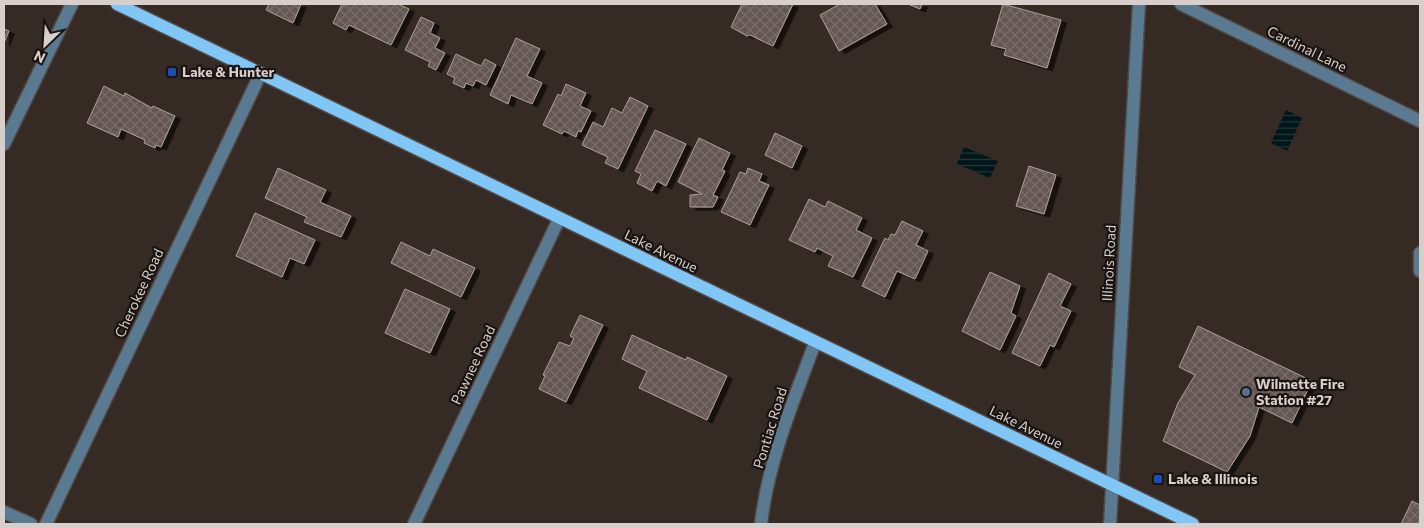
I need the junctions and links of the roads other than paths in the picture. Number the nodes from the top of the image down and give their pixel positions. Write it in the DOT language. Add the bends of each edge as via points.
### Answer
graph roads {
  1 [pos="72,4"];
  2 [pos="116,4"];
  3 [pos="1138,4"];
  4 [pos="1181,4"];
  5 [pos="260,75"];
  6 [pos="1420,121"];
  7 [pos="4,143"];
  8 [pos="559,219"];
  9 [pos="1420,253"];
  10 [pos="1420,271"];
  11 [pos="815,343"];
  12 [pos="1112,484"];
  13 [pos="4,512"];
  14 [pos="31,524"];
  15 [pos="46,524"];
  16 [pos="414,524"];
  17 [pos="761,524"];
  18 [pos="1110,524"];
  19 [pos="1192,524"];
  1 -- 7 [label="street"];
  2 -- 5 [label="main road, Lake Avenue"];
  3 -- 12 [label="street, Illinois Road"];
  4 -- 6 [label="street, Cardinal Lane"];
  5 -- 8 [label="main road, Lake Avenue"];
  5 -- 15 [label="street, Cherokee Road"];
  8 -- 11 [label="main road, Lake Avenue"];
  8 -- 16 [label="street, Pawnee Road"];
  9 -- 10 [label="street"];
  11 -- 12 [label="main road, Lake Avenue"];
  11 -- 17 [label="street, Pontiac Road" via="785,423"];
  12 -- 18 [label="street, Illinois Road"];
  12 -- 19 [label="main road, Lake Avenue"];
  13 -- 14 [label="street"];
}
